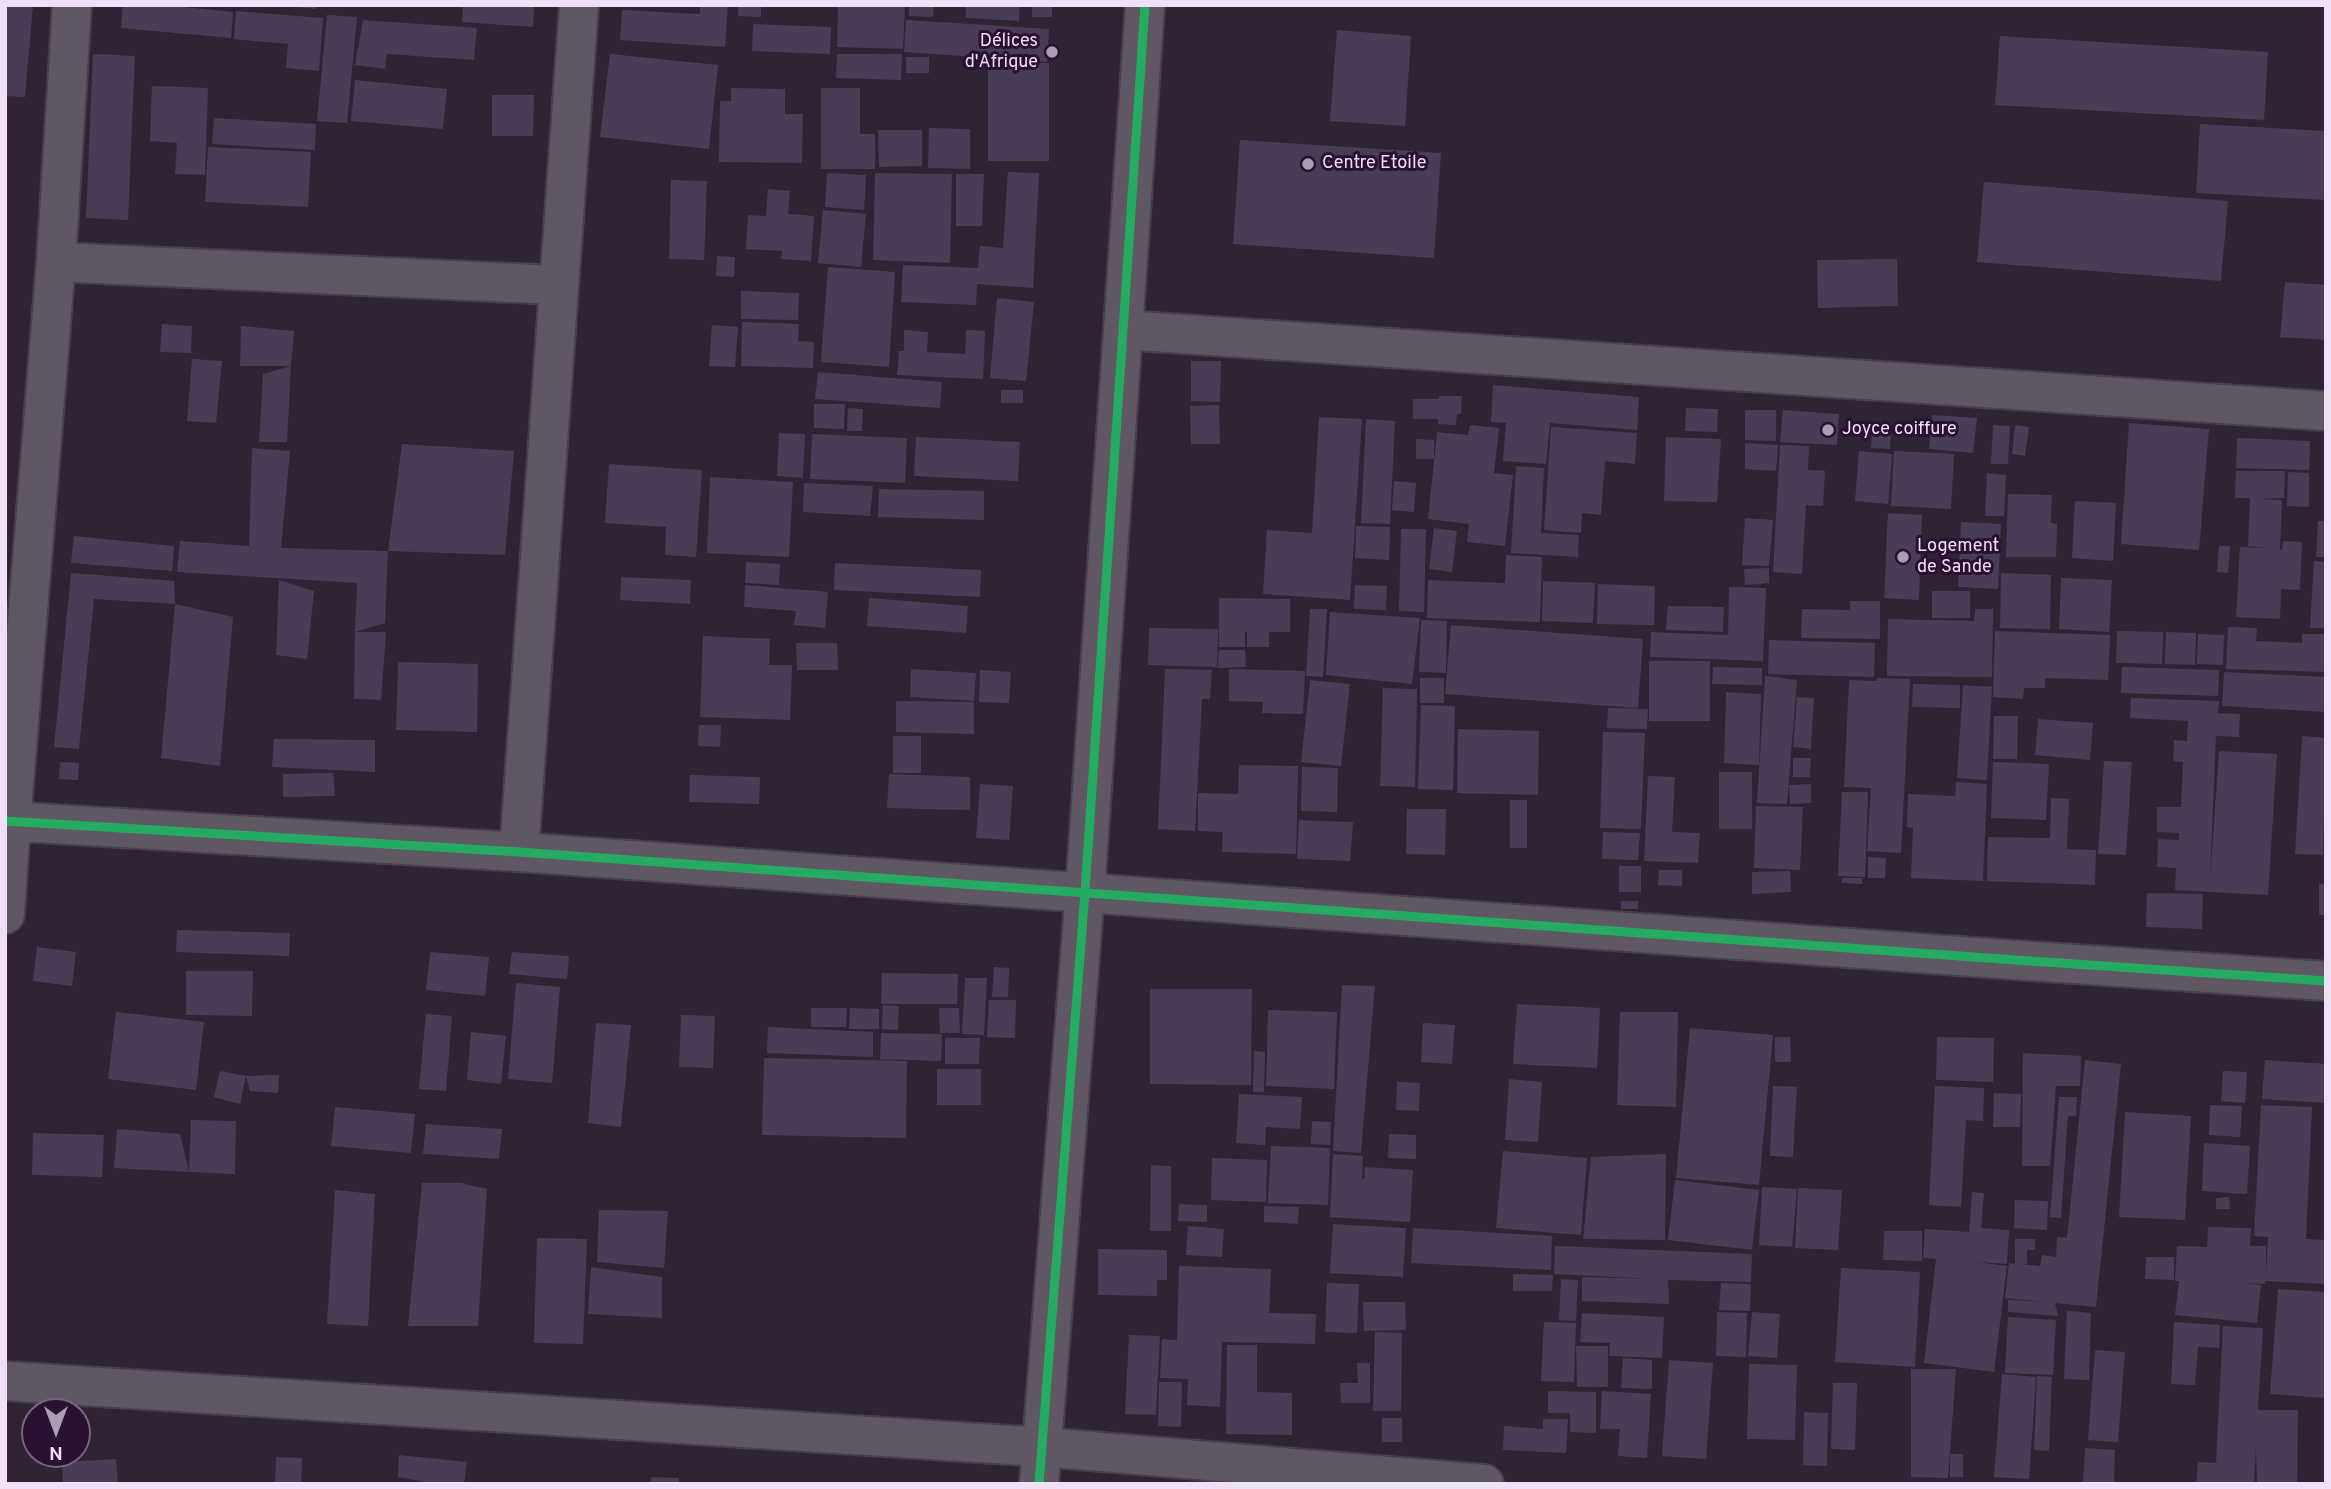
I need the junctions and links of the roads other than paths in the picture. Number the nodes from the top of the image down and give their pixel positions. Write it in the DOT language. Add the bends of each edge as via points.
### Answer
graph roads {
  1 [pos="72,5"];
  2 [pos="579,5"];
  3 [pos="1145,5"];
  4 [pos="56,262"];
  5 [pos="558,285"];
  6 [pos="1123,330"];
  7 [pos="2326,411"];
  8 [pos="8,821"];
  9 [pos="519,852"];
  10 [pos="1085,892"];
  11 [pos="5,914"];
  12 [pos="2326,981"];
  13 [pos="5,1381"];
  14 [pos="1040,1465"];
  15 [pos="1484,1484"];
  1 -- 4 [label="street"];
  2 -- 5 [label="street"];
  3 -- 6 [label="street"];
  4 -- 5 [label="street"];
  4 -- 8 [label="street"];
  5 -- 9 [label="street"];
  6 -- 7 [label="street"];
  6 -- 10 [label="street"];
  8 -- 9 [label="street"];
  8 -- 11 [label="street"];
  9 -- 10 [label="street"];
  10 -- 12 [label="street"];
  10 -- 14 [label="street"];
  13 -- 14 [label="street"];
  14 -- 15 [label="street"];
}
